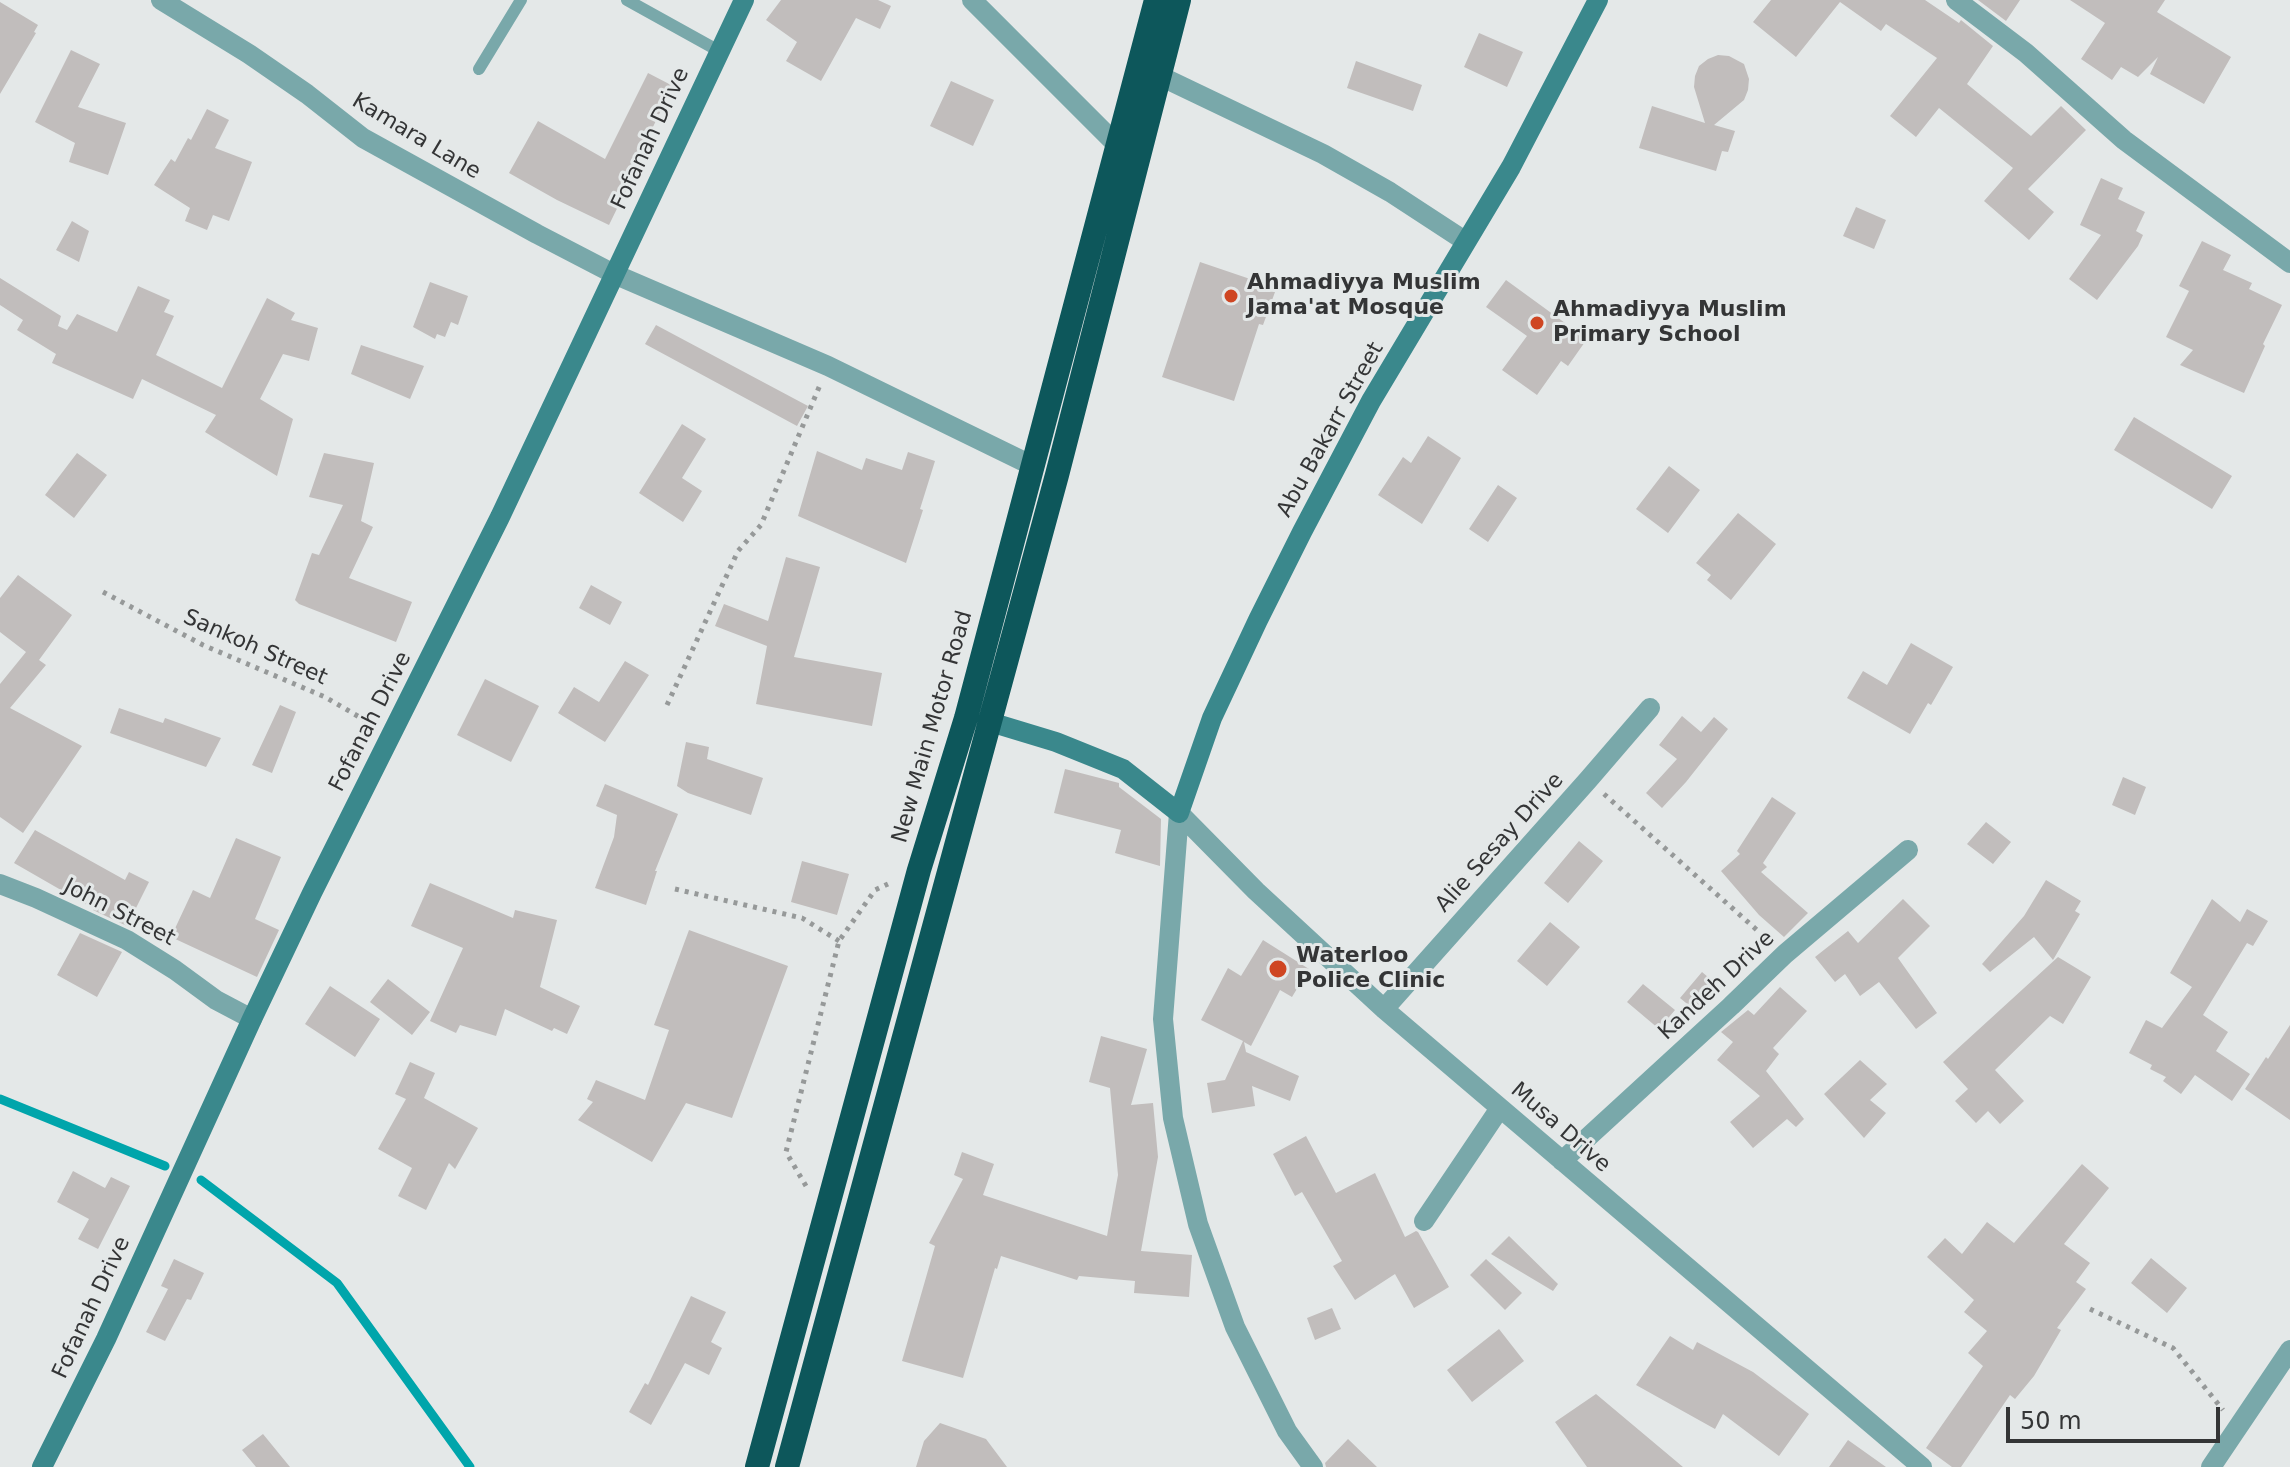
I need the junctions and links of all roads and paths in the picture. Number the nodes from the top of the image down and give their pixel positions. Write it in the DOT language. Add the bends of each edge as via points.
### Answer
graph roads {
  1 [pos="161,0"];
  2 [pos="521,0"];
  3 [pos="627,0"];
  4 [pos="744,0"];
  5 [pos="972,0"];
  6 [pos="1156,0"];
  7 [pos="1179,0"];
  8 [pos="1598,0"];
  9 [pos="1956,0"];
  10 [pos="719,51"];
  11 [pos="479,69"];
  12 [pos="1160,76"];
  13 [pos="1117,145"];
  14 [pos="1465,241"];
  15 [pos="2290,263"];
  16 [pos="614,274"];
  17 [pos="828,366"];
  18 [pos="1033,466"];
  19 [pos="103,592"];
  20 [pos="667,705"];
  21 [pos="1650,708"];
  22 [pos="990,722"];
  23 [pos="391,736"];
  24 [pos="1588,780"];
  25 [pos="1179,813"];
  26 [pos="1908,850"];
  27 [pos="919,870"];
  28 [pos="0,884"];
  29 [pos="675,889"];
  30 [pos="839,941"];
  31 [pos="1785,954"];
  32 [pos="1384,1009"];
  33 [pos="252,1019"];
  34 [pos="1500,1108"];
  35 [pos="1562,1161"];
  36 [pos="824,1219"];
  37 [pos="1424,1221"];
  38 [pos="2090,1309"];
  39 [pos="2290,1350"];
  40 [pos="2238,1428"];
  41 [pos="42,1467"];
  42 [pos="757,1467"];
  43 [pos="787,1467"];
  44 [pos="1313,1467"];
  45 [pos="1922,1467"];
  46 [pos="2211,1467"];
  1 -- 16 [label="street, Kamara Lane" via="249,54 363,138"];
  2 -- 11 [label="lane"];
  3 -- 10 [label="lane"];
  4 -- 10 [label="street, Fofanah Drive"];
  5 -- 13 [label="street"];
  6 -- 13 [label="highway, New Main Motor Road"];
  7 -- 12 [label="highway"];
  8 -- 14 [label="street, Abu Bakarr Street" via="1511,167"];
  9 -- 15 [label="street" via="2026,53 2124,140"];
  10 -- 16 [label="street, Fofanah Drive"];
  12 -- 14 [label="street" via="1323,154"];
  12 -- 22 [label="highway"];
  13 -- 18 [label="highway, New Main Motor Road"];
  14 -- 25 [label="street, Abu Bakarr Street" via="1371,401 1258,620 1212,718"];
  16 -- 17 [label="street, Kamara Lane"];
  16 -- 23 [label="street, Fofanah Drive"];
  17 -- 18 [label="street, Kamara Lane"];
  17 -- 20 [label="path" via="761,525 738,551"];
  18 -- 27 [label="highway, New Main Motor Road"];
  19 -- 23 [label="path, Sankoh Street" via="203,645 325,697"];
  21 -- 24 [label="street, Alie Sesay Drive"];
  22 -- 25 [label="street" via="1123,769"];
  22 -- 43 [label="highway"];
  23 -- 33 [label="street, Fofanah Drive"];
  24 -- 31 [label="path"];
  24 -- 32 [label="street, Alie Sesay Drive"];
  25 -- 32 [label="street, Musa Drive"];
  25 -- 44 [label="street" via="1163,1019 1173,1118 1198,1224 1235,1327 1287,1431"];
  26 -- 31 [label="street, Kandeh Drive"];
  27 -- 30 [label="path" via="875,890"];
  27 -- 36 [label="highway, New Main Motor Road"];
  28 -- 33 [label="street, John Street" via="127,940"];
  29 -- 30 [label="path" via="802,918"];
  30 -- 36 [label="path" via="786,1152"];
  31 -- 35 [label="street, Kandeh Drive"];
  32 -- 34 [label="street, Musa Drive"];
  33 -- 41 [label="street, Fofanah Drive"];
  34 -- 35 [label="street, Musa Drive"];
  34 -- 37 [label="street"];
  35 -- 45 [label="street, Musa Drive"];
  36 -- 42 [label="highway, New Main Motor Road"];
  38 -- 40 [label="path" via="2173,1348"];
  39 -- 40 [label="street"];
  40 -- 46 [label="street"];
}
